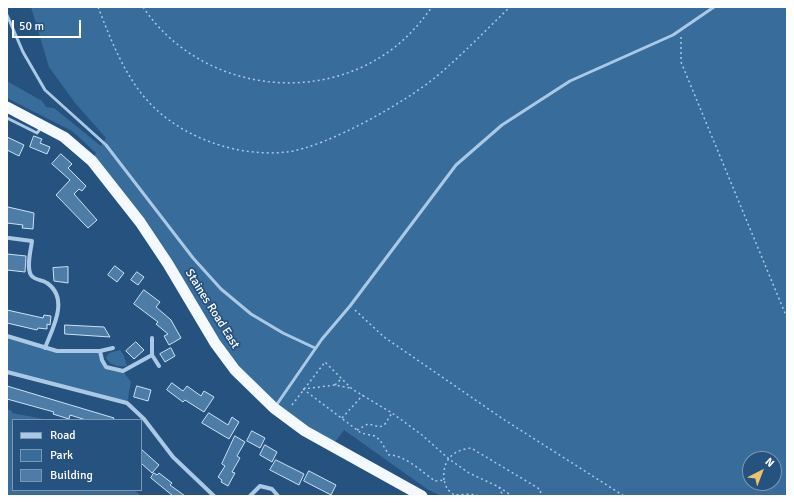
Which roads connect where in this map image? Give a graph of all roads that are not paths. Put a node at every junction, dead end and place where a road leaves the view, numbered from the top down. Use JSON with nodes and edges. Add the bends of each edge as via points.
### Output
{"nodes":[{"id":1,"x":714,"y":7,"type":"edge"},
{"id":2,"x":7,"y":15,"type":"edge"},
{"id":3,"x":7,"y":107,"type":"edge"},
{"id":4,"x":7,"y":118,"type":"edge"},
{"id":5,"x":44,"y":125,"type":"junction"},
{"id":6,"x":9,"y":238,"type":"dead end"},
{"id":7,"x":7,"y":336,"type":"edge"},
{"id":8,"x":152,"y":338,"type":"dead end"},
{"id":9,"x":44,"y":348,"type":"junction"},
{"id":10,"x":113,"y":348,"type":"dead end"},
{"id":11,"x":315,"y":348,"type":"junction"},
{"id":12,"x":100,"y":351,"type":"junction"},
{"id":13,"x":152,"y":355,"type":"junction"},
{"id":14,"x":159,"y":366,"type":"dead end"},
{"id":15,"x":7,"y":372,"type":"edge"},
{"id":16,"x":274,"y":408,"type":"junction"},
{"id":17,"x":141,"y":419,"type":"edge"},
{"id":18,"x":143,"y":421,"type":"edge"},
{"id":19,"x":214,"y":496,"type":"edge"},
{"id":20,"x":250,"y":496,"type":"edge"},
{"id":21,"x":278,"y":496,"type":"edge"},
{"id":22,"x":421,"y":496,"type":"edge"}],
"edges":[{"from":1,"to":11,"type":"lane","via":[[673,36],[570,81],[502,125],[456,165],[350,306]]},
{"from":2,"to":11,"type":"lane","via":[[23,52],[45,90],[106,145],[193,258],[221,288],[251,314]]},
{"from":3,"to":5,"type":"highway","name":"Staines Road East"},
{"from":4,"to":5,"type":"lane","via":[[37,133]]},
{"from":5,"to":16,"type":"highway","name":"Staines Road East","via":[[92,160],[140,222],[215,343],[235,370]]},
{"from":6,"to":9,"type":"street","via":[[32,242],[29,269],[31,275],[46,282],[56,296],[59,314]]},
{"from":7,"to":9,"type":"street"},
{"from":8,"to":13,"type":"street"},
{"from":9,"to":12,"type":"street","via":[[57,351]]},
{"from":10,"to":12,"type":"street"},
{"from":11,"to":16,"type":"lane"},
{"from":12,"to":13,"type":"street","via":[[106,367],[123,371]]},
{"from":13,"to":14,"type":"street"},
{"from":15,"to":17,"type":"street","via":[[128,403]]},
{"from":16,"to":22,"type":"highway","name":"Staines Road East","via":[[305,431]]},
{"from":18,"to":19,"type":"street","via":[[173,457]]},
{"from":20,"to":21,"type":"street","via":[[260,486],[272,489]]}]}
